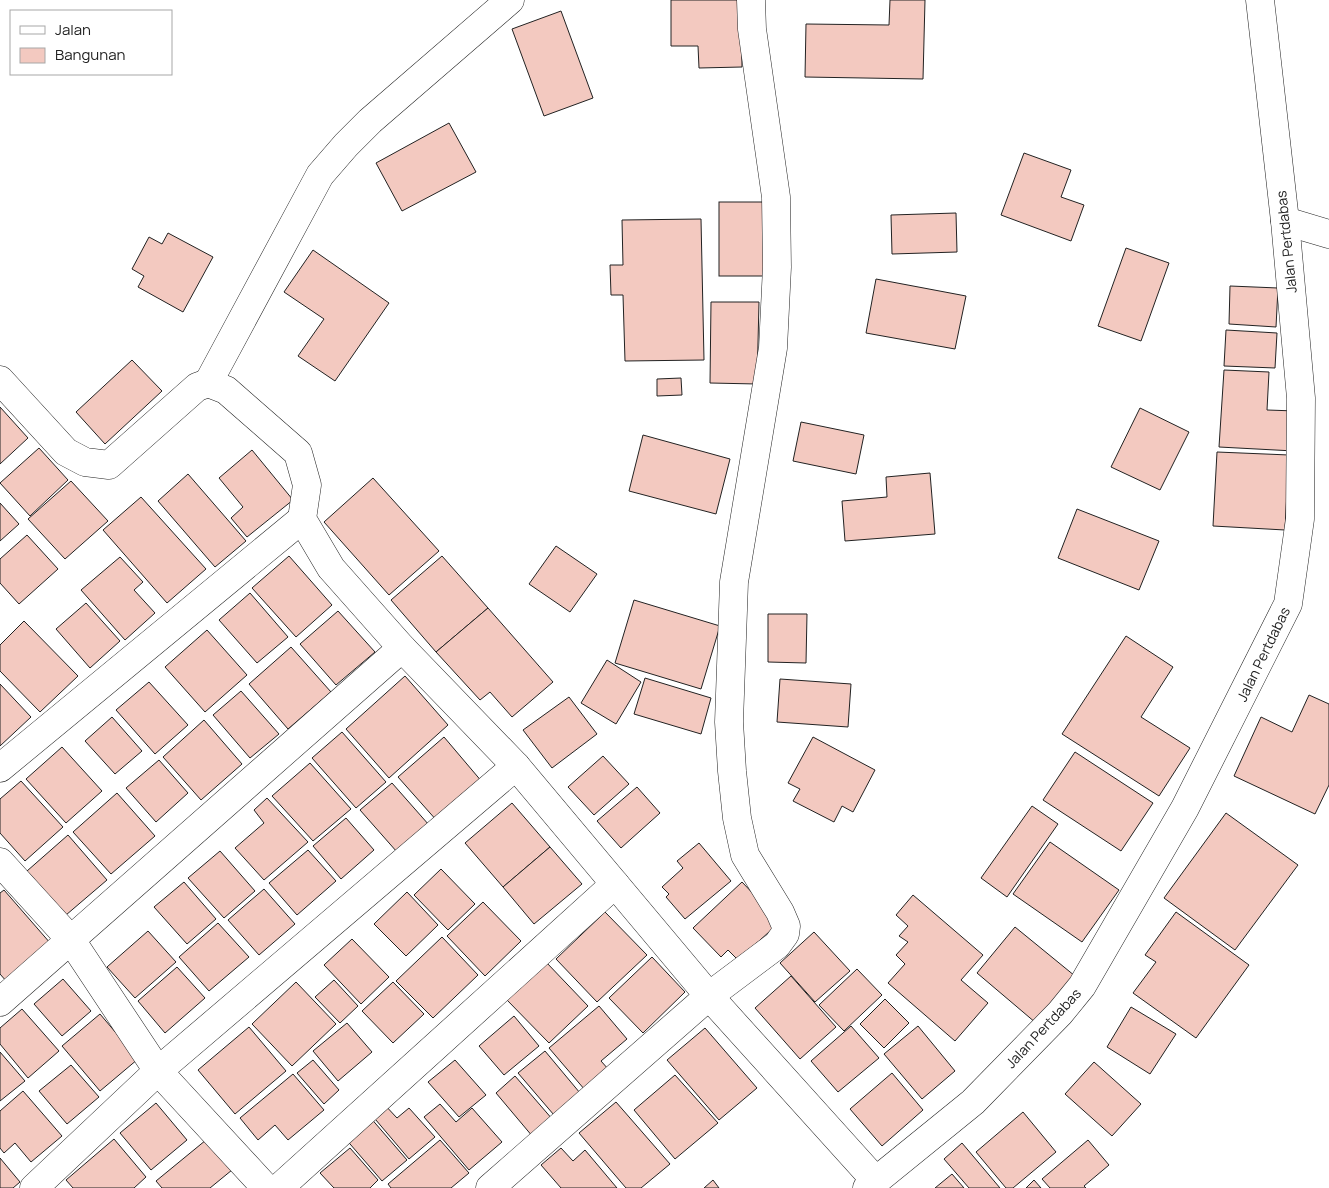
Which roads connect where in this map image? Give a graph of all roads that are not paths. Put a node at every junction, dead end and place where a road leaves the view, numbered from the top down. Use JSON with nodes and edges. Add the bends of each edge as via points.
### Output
{"nodes":[{"id":1,"x":510,"y":0,"type":"edge"},
{"id":2,"x":751,"y":0,"type":"edge"},
{"id":3,"x":1260,"y":0,"type":"edge"},
{"id":4,"x":1285,"y":221,"type":"junction"},
{"id":5,"x":1329,"y":234,"type":"edge"},
{"id":6,"x":0,"y":380,"type":"edge"},
{"id":7,"x":208,"y":383,"type":"junction"},
{"id":8,"x":302,"y":519,"type":"junction"},
{"id":9,"x":402,"y":648,"type":"junction"},
{"id":10,"x":516,"y":766,"type":"junction"},
{"id":11,"x":0,"y":768,"type":"edge"},
{"id":12,"x":0,"y":862,"type":"edge"},
{"id":13,"x":615,"y":884,"type":"junction"},
{"id":14,"x":71,"y":940,"type":"junction"},
{"id":15,"x":709,"y":996,"type":"junction"},
{"id":16,"x":0,"y":1002,"type":"edge"},
{"id":17,"x":158,"y":1071,"type":"junction"},
{"id":18,"x":871,"y":1184,"type":"edge"},
{"id":19,"x":34,"y":1188,"type":"edge"},
{"id":20,"x":266,"y":1188,"type":"edge"},
{"id":21,"x":280,"y":1188,"type":"edge"},
{"id":22,"x":490,"y":1188,"type":"edge"}],
"edges":[{"from":1,"to":7,"type":"street","via":[[370,121],[320,175]]},
{"from":2,"to":15,"type":"street","via":[[752,29],[776,197],[777,267],[773,348],[734,582],[729,722],[737,818],[746,855],[786,926],[777,946]]},
{"from":3,"to":4,"type":"street","name":"Jalan Pertdabas"},
{"from":4,"to":5,"type":"street"},
{"from":4,"to":18,"type":"street","name":"Jalan Pertdabas","via":[[1301,398],[1300,519],[1288,604],[1185,808],[1082,986],[973,1102]]},
{"from":6,"to":7,"type":"street","via":[[66,452],[85,462],[108,465],[197,387]]},
{"from":7,"to":8,"type":"street","via":[[226,390],[298,453],[306,485]]},
{"from":8,"to":9,"type":"street","via":[[331,568]]},
{"from":8,"to":11,"type":"street"},
{"from":9,"to":10,"type":"street"},
{"from":9,"to":14,"type":"street"},
{"from":10,"to":13,"type":"street"},
{"from":10,"to":17,"type":"street"},
{"from":12,"to":14,"type":"street"},
{"from":13,"to":15,"type":"street"},
{"from":13,"to":21,"type":"street"},
{"from":14,"to":16,"type":"street"},
{"from":14,"to":17,"type":"street"},
{"from":15,"to":18,"type":"street"},
{"from":15,"to":22,"type":"street"},
{"from":17,"to":19,"type":"street"},
{"from":17,"to":20,"type":"street"}]}
